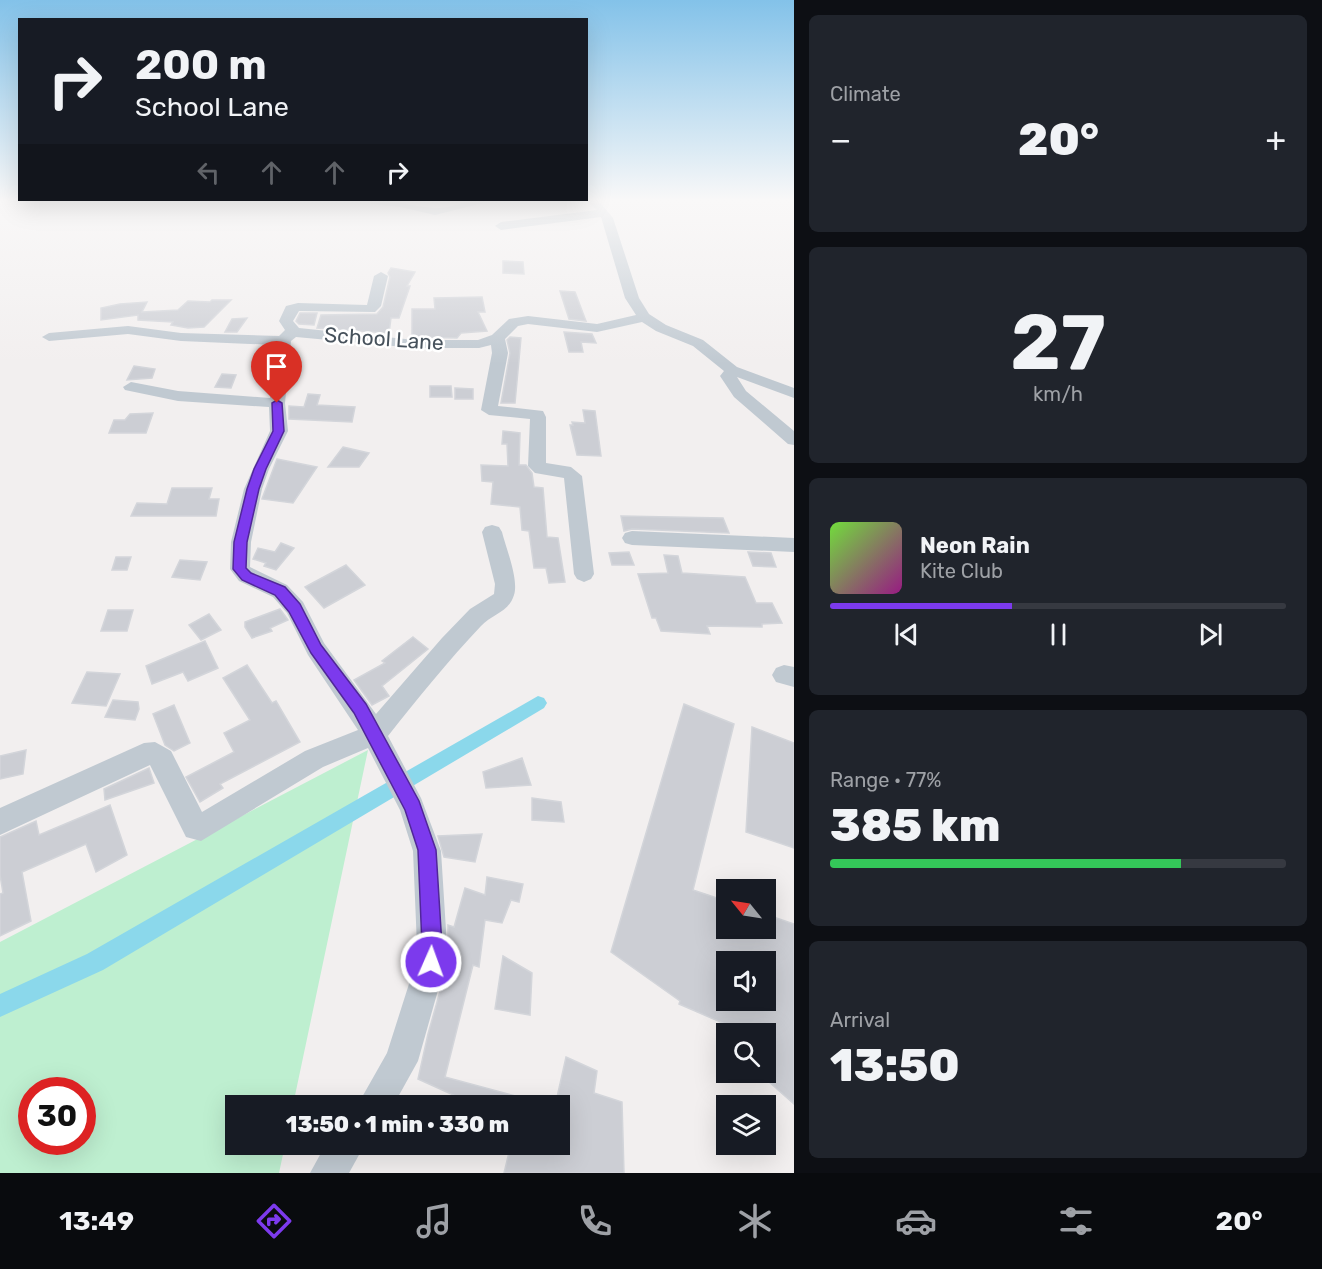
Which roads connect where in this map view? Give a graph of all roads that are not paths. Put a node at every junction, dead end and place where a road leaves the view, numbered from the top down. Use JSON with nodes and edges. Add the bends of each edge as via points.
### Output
{"nodes":[{"id":1,"x":617,"y":254,"type":"edge"},
{"id":2,"x":381,"y":276,"type":"dead end"},
{"id":3,"x":644,"y":317,"type":"junction"},
{"id":4,"x":49,"y":337,"type":"dead end"},
{"id":5,"x":289,"y":337,"type":"junction"},
{"id":6,"x":497,"y":338,"type":"junction"},
{"id":7,"x":732,"y":370,"type":"junction"},
{"id":8,"x":131,"y":387,"type":"dead end"},
{"id":9,"x":794,"y":393,"type":"edge"},
{"id":10,"x":277,"y":403,"type":"junction"},
{"id":11,"x":794,"y":440,"type":"edge"},
{"id":12,"x":492,"y":532,"type":"dead end"},
{"id":13,"x":632,"y":538,"type":"dead end"},
{"id":14,"x":794,"y":545,"type":"edge"},
{"id":15,"x":584,"y":574,"type":"dead end"},
{"id":16,"x":374,"y":735,"type":"junction"},
{"id":17,"x":0,"y":822,"type":"edge"},
{"id":18,"x":381,"y":1095,"type":"edge"},
{"id":19,"x":340,"y":1155,"type":"edge"},
{"id":20,"x":328,"y":1173,"type":"edge"}],
"edges":[{"from":1,"to":3,"type":"street","via":[[632,298]]},
{"from":2,"to":5,"type":"street","via":[[370,309],[291,309],[286,321]]},
{"from":3,"to":6,"type":"street","name":"School Lane","via":[[597,328],[528,320],[514,322]]},
{"from":3,"to":7,"type":"street","via":[[698,343]]},
{"from":4,"to":5,"type":"street","name":"School Lane","via":[[128,330],[181,337]]},
{"from":5,"to":6,"type":"street","name":"School Lane","via":[[415,344],[479,344]]},
{"from":5,"to":10,"type":"street"},
{"from":6,"to":15,"type":"street","via":[[500,353],[489,410],[537,415],[539,469],[566,471],[573,476]]},
{"from":7,"to":9,"type":"street"},
{"from":7,"to":11,"type":"street","via":[[728,376],[740,394]]},
{"from":8,"to":10,"type":"street","via":[[178,396]]},
{"from":10,"to":16,"type":"street","via":[[279,431],[253,489],[241,542],[240,569],[246,576],[280,591],[295,608],[316,649]]},
{"from":12,"to":16,"type":"street","via":[[506,584],[504,595],[450,644]]},
{"from":13,"to":14,"type":"street"},
{"from":16,"to":17,"type":"street","via":[[314,759],[201,828],[194,825],[162,759],[155,753],[144,754]]},
{"from":16,"to":18,"type":"street","via":[[412,807],[427,850],[432,946],[431,962],[401,1061]]},
{"from":19,"to":20,"type":"street"}]}
